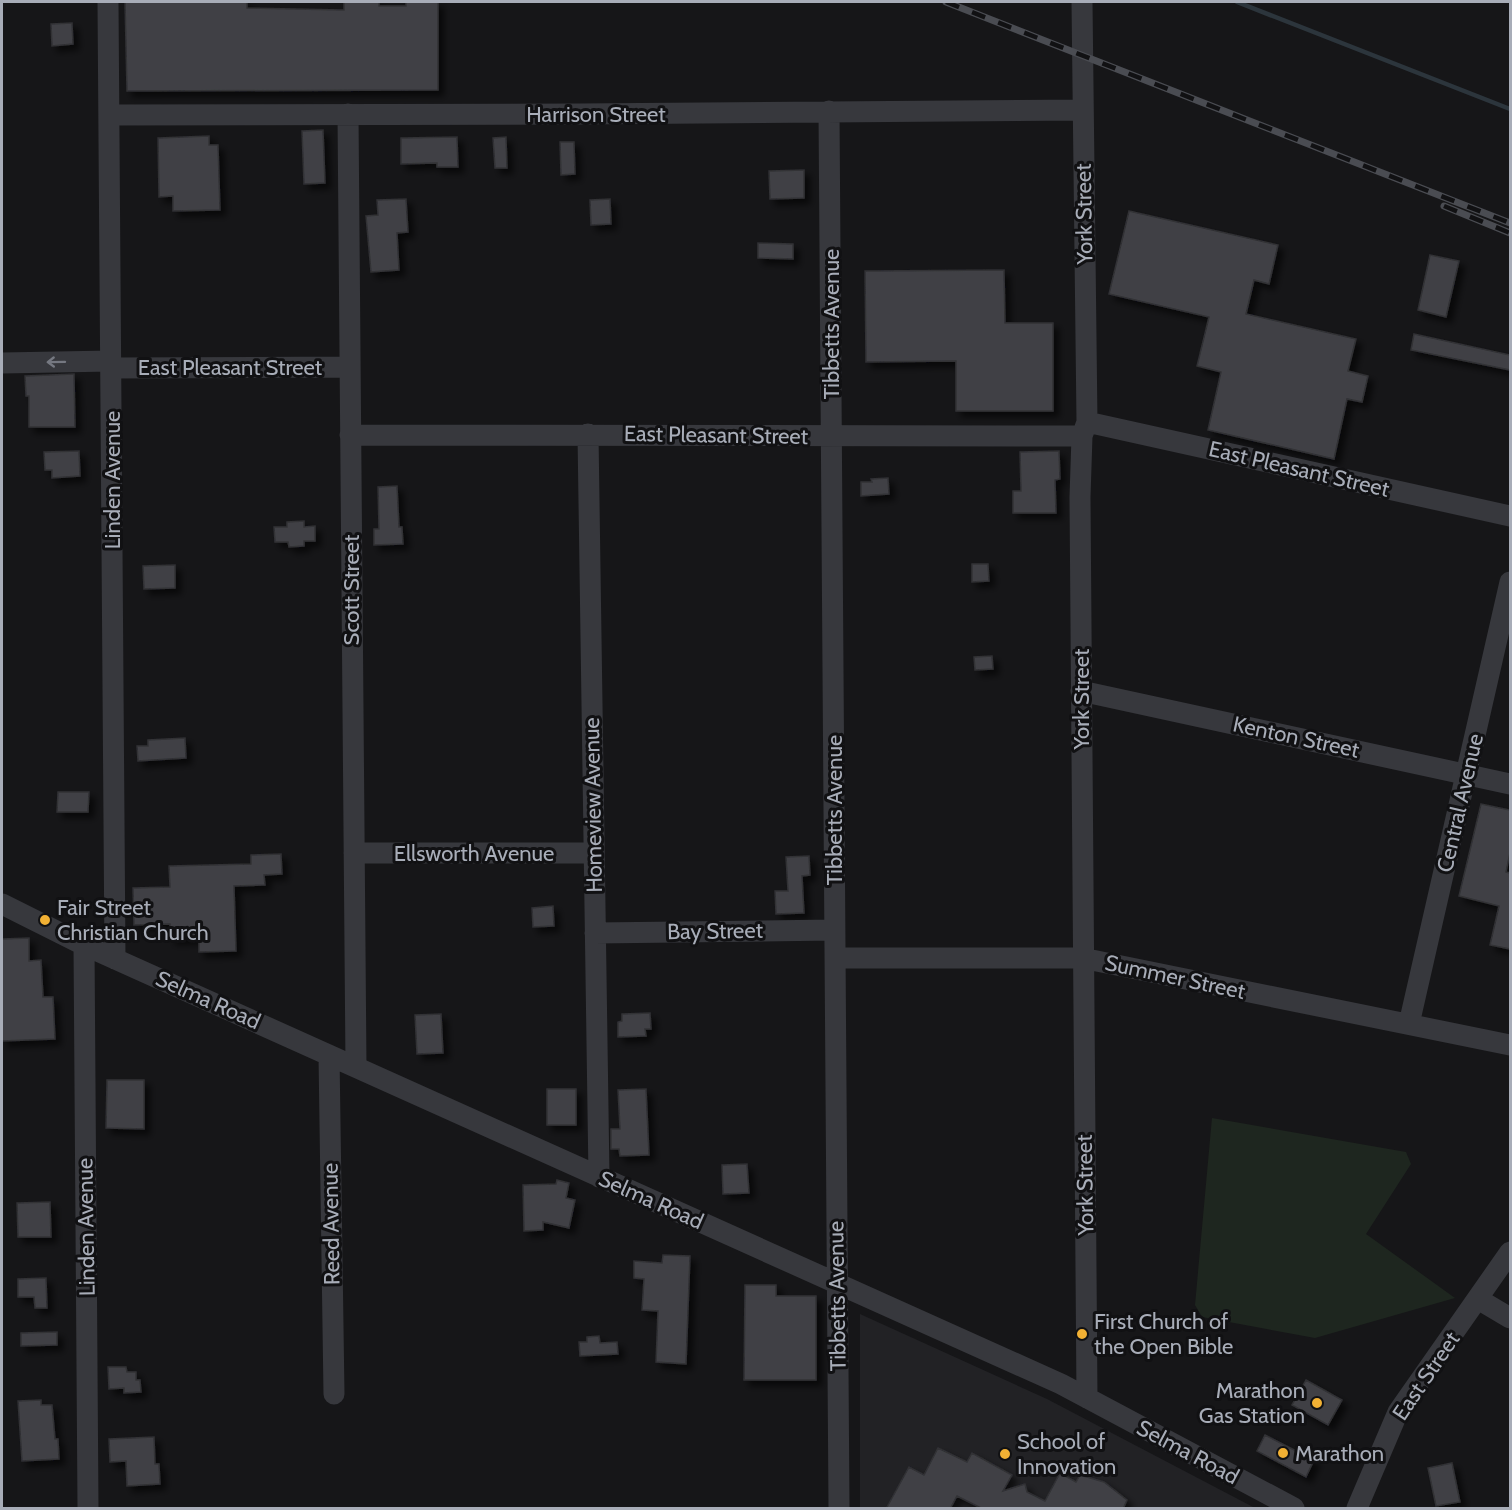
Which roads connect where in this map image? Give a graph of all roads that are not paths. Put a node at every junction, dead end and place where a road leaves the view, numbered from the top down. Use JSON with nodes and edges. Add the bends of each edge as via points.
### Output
{"nodes":[{"id":1,"x":108,"y":2,"type":"edge"},
{"id":2,"x":1082,"y":2,"type":"edge"},
{"id":3,"x":1083,"y":110,"type":"junction"},
{"id":4,"x":829,"y":111,"type":"junction"},
{"id":5,"x":348,"y":114,"type":"junction"},
{"id":6,"x":109,"y":115,"type":"junction"},
{"id":7,"x":2,"y":363,"type":"edge"},
{"id":8,"x":111,"y":365,"type":"junction"},
{"id":9,"x":350,"y":367,"type":"junction"},
{"id":10,"x":1085,"y":429,"type":"junction"},
{"id":11,"x":588,"y":434,"type":"junction"},
{"id":12,"x":350,"y":435,"type":"junction"},
{"id":13,"x":831,"y":437,"type":"junction"},
{"id":14,"x":1510,"y":516,"type":"edge"},
{"id":15,"x":1510,"y":582,"type":"edge"},
{"id":16,"x":1081,"y":691,"type":"junction"},
{"id":17,"x":1466,"y":774,"type":"junction"},
{"id":18,"x":1510,"y":784,"type":"edge"},
{"id":19,"x":354,"y":853,"type":"junction"},
{"id":20,"x":594,"y":853,"type":"junction"},
{"id":21,"x":2,"y":904,"type":"edge"},
{"id":22,"x":834,"y":930,"type":"junction"},
{"id":23,"x":595,"y":933,"type":"junction"},
{"id":24,"x":84,"y":945,"type":"junction"},
{"id":25,"x":835,"y":958,"type":"junction"},
{"id":26,"x":1082,"y":958,"type":"junction"},
{"id":27,"x":115,"y":959,"type":"junction"},
{"id":28,"x":1409,"y":1024,"type":"junction"},
{"id":29,"x":1510,"y":1045,"type":"edge"},
{"id":30,"x":329,"y":1055,"type":"junction"},
{"id":31,"x":356,"y":1067,"type":"junction"},
{"id":32,"x":599,"y":1177,"type":"junction"},
{"id":33,"x":1510,"y":1252,"type":"edge"},
{"id":34,"x":837,"y":1284,"type":"junction"},
{"id":35,"x":1478,"y":1299,"type":"junction"},
{"id":36,"x":1510,"y":1318,"type":"edge"},
{"id":37,"x":334,"y":1394,"type":"dead end"},
{"id":38,"x":1087,"y":1398,"type":"junction"},
{"id":39,"x":88,"y":1509,"type":"edge"},
{"id":40,"x":839,"y":1509,"type":"edge"},
{"id":41,"x":1294,"y":1509,"type":"edge"},
{"id":42,"x":1356,"y":1509,"type":"edge"}],
"edges":[{"from":1,"to":6,"type":"street","name":"Linden Avenue"},
{"from":2,"to":3,"type":"street","name":"York Street"},
{"from":3,"to":4,"type":"street","name":"Harrison Street"},
{"from":3,"to":10,"type":"street","name":"York Street"},
{"from":4,"to":5,"type":"street","name":"Harrison Street"},
{"from":4,"to":13,"type":"street","name":"Tibbetts Avenue"},
{"from":5,"to":6,"type":"street","name":"Harrison Street"},
{"from":5,"to":9,"type":"street","name":"Scott Street"},
{"from":6,"to":8,"type":"street","name":"Linden Avenue"},
{"from":8,"to":7,"type":"street","name":"East Pleasant Street","one_way":true},
{"from":8,"to":9,"type":"street","name":"East Pleasant Street"},
{"from":8,"to":27,"type":"street","name":"Linden Avenue"},
{"from":9,"to":12,"type":"street","name":"Scott Street"},
{"from":10,"to":13,"type":"street","name":"East Pleasant Street"},
{"from":10,"to":14,"type":"street","name":"East Pleasant Street"},
{"from":10,"to":16,"type":"street","name":"York Street"},
{"from":11,"to":12,"type":"street","name":"East Pleasant Street"},
{"from":11,"to":13,"type":"street","name":"East Pleasant Street"},
{"from":11,"to":20,"type":"street","name":"Homeview Avenue"},
{"from":12,"to":19,"type":"street","name":"Scott Street"},
{"from":13,"to":22,"type":"street","name":"Tibbetts Avenue"},
{"from":15,"to":17,"type":"street","name":"Central Avenue"},
{"from":16,"to":17,"type":"street","name":"Kenton Street"},
{"from":16,"to":26,"type":"street","name":"York Street"},
{"from":17,"to":18,"type":"street","name":"Kenton Street"},
{"from":17,"to":28,"type":"street","name":"Central Avenue"},
{"from":19,"to":20,"type":"street","name":"Ellsworth Avenue"},
{"from":19,"to":31,"type":"street","name":"Scott Street"},
{"from":20,"to":23,"type":"street","name":"Homeview Avenue"},
{"from":21,"to":24,"type":"street","name":"Selma Road"},
{"from":22,"to":23,"type":"street","name":"Bay Street"},
{"from":22,"to":25,"type":"street","name":"Tibbetts Avenue"},
{"from":23,"to":32,"type":"street","name":"Homeview Avenue"},
{"from":24,"to":27,"type":"street","name":"Selma Road"},
{"from":24,"to":39,"type":"street","name":"Linden Avenue"},
{"from":25,"to":26,"type":"street","name":"Summer Street"},
{"from":25,"to":34,"type":"street","name":"Tibbetts Avenue"},
{"from":26,"to":28,"type":"street","name":"Summer Street"},
{"from":26,"to":38,"type":"street","name":"York Street"},
{"from":27,"to":30,"type":"street","name":"Selma Road"},
{"from":28,"to":29,"type":"street","name":"Summer Street"},
{"from":30,"to":31,"type":"street","name":"Selma Road"},
{"from":30,"to":37,"type":"street","name":"Reed Avenue"},
{"from":31,"to":32,"type":"street","name":"Selma Road"},
{"from":32,"to":34,"type":"street","name":"Selma Road"},
{"from":33,"to":35,"type":"street","name":"East Street"},
{"from":34,"to":38,"type":"street","name":"Selma Road"},
{"from":34,"to":40,"type":"street","name":"Tibbetts Avenue"},
{"from":35,"to":36,"type":"street"},
{"from":35,"to":42,"type":"street","name":"East Street","via":[[1398,1412]]},
{"from":38,"to":41,"type":"street","name":"Selma Road"}]}
